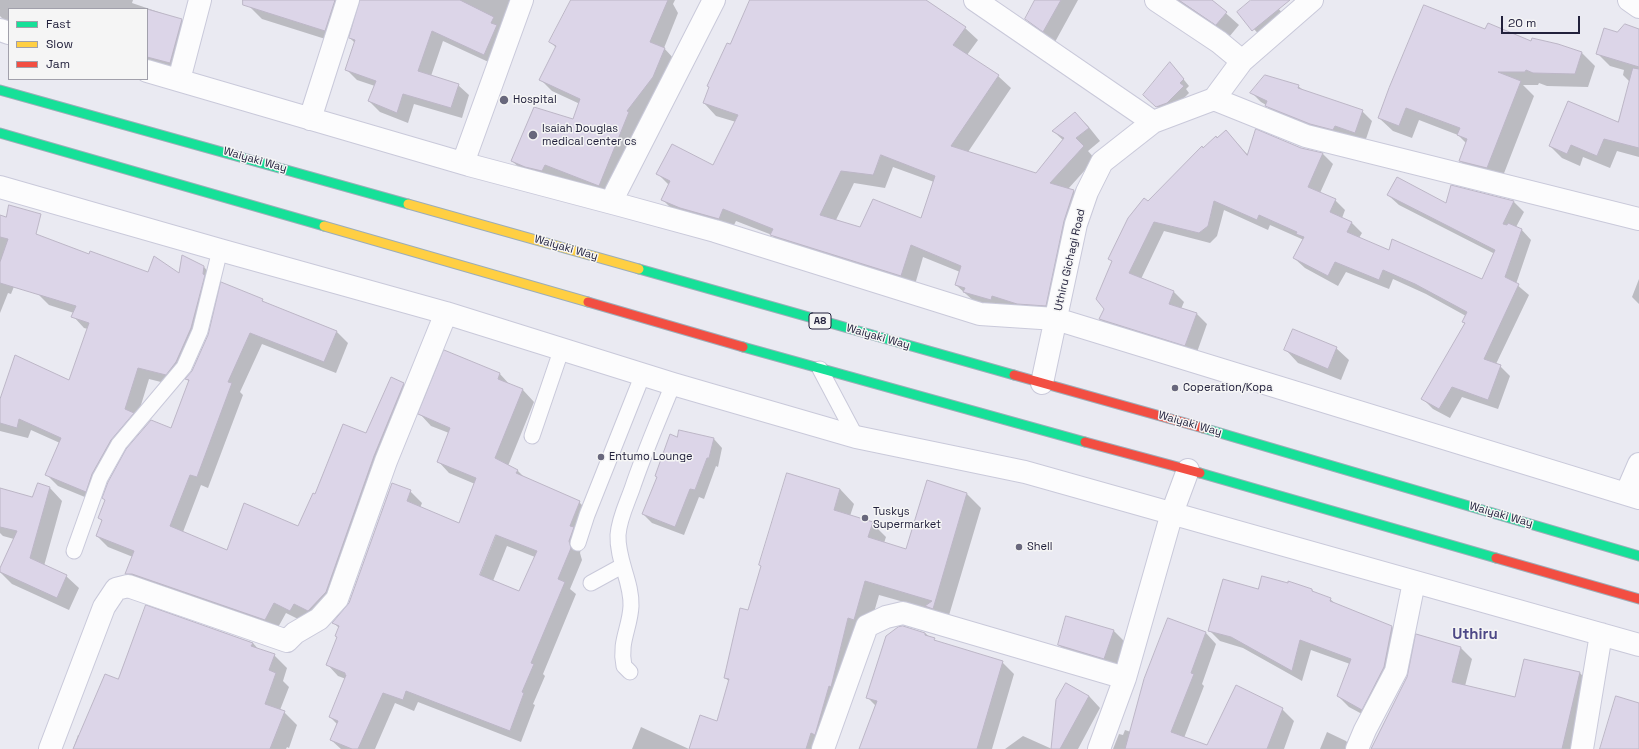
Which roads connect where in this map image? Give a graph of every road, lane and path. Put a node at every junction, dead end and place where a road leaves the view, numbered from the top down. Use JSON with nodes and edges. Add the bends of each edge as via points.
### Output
{"nodes":[{"id":1,"x":200,"y":0,"type":"edge"},
{"id":2,"x":348,"y":0,"type":"edge"},
{"id":3,"x":522,"y":0,"type":"edge"},
{"id":4,"x":714,"y":0,"type":"edge"},
{"id":5,"x":975,"y":0,"type":"edge"},
{"id":6,"x":1156,"y":0,"type":"edge"},
{"id":7,"x":1312,"y":0,"type":"edge"},
{"id":8,"x":1629,"y":0,"type":"edge"},
{"id":9,"x":1639,"y":7,"type":"edge"},
{"id":10,"x":1242,"y":61,"type":"junction"},
{"id":11,"x":148,"y":71,"type":"edge"},
{"id":12,"x":179,"y":80,"type":"junction"},
{"id":13,"x":0,"y":90,"type":"edge"},
{"id":14,"x":1214,"y":99,"type":"junction"},
{"id":15,"x":310,"y":119,"type":"junction"},
{"id":16,"x":1153,"y":122,"type":"junction"},
{"id":17,"x":0,"y":133,"type":"edge"},
{"id":18,"x":463,"y":163,"type":"junction"},
{"id":19,"x":0,"y":187,"type":"edge"},
{"id":20,"x":612,"y":202,"type":"junction"},
{"id":21,"x":1639,"y":219,"type":"edge"},
{"id":22,"x":220,"y":250,"type":"junction"},
{"id":23,"x":446,"y":312,"type":"junction"},
{"id":24,"x":1056,"y":320,"type":"junction"},
{"id":25,"x":562,"y":348,"type":"junction"},
{"id":26,"x":820,"y":369,"type":"junction"},
{"id":27,"x":643,"y":374,"type":"junction"},
{"id":28,"x":1042,"y":383,"type":"junction"},
{"id":29,"x":673,"y":384,"type":"junction"},
{"id":30,"x":532,"y":436,"type":"dead end"},
{"id":31,"x":856,"y":437,"type":"junction"},
{"id":32,"x":1639,"y":464,"type":"edge"},
{"id":33,"x":1188,"y":470,"type":"junction"},
{"id":34,"x":1633,"y":496,"type":"edge"},
{"id":35,"x":1172,"y":513,"type":"junction"},
{"id":36,"x":578,"y":543,"type":"dead end"},
{"id":37,"x":74,"y":551,"type":"dead end"},
{"id":38,"x":1639,"y":556,"type":"edge"},
{"id":39,"x":622,"y":566,"type":"junction"},
{"id":40,"x":1414,"y":582,"type":"junction"},
{"id":41,"x":591,"y":583,"type":"dead end"},
{"id":42,"x":1639,"y":599,"type":"edge"},
{"id":43,"x":1601,"y":634,"type":"junction"},
{"id":44,"x":1639,"y":645,"type":"edge"},
{"id":45,"x":630,"y":672,"type":"dead end"},
{"id":46,"x":1125,"y":678,"type":"junction"},
{"id":47,"x":50,"y":749,"type":"edge"},
{"id":48,"x":823,"y":749,"type":"edge"},
{"id":49,"x":1099,"y":749,"type":"edge"},
{"id":50,"x":1357,"y":749,"type":"edge"},
{"id":51,"x":1582,"y":749,"type":"edge"}],
"edges":[{"from":1,"to":12,"type":"street"},
{"from":2,"to":15,"type":"street"},
{"from":3,"to":18,"type":"street"},
{"from":4,"to":20,"type":"street"},
{"from":5,"to":16,"type":"street"},
{"from":6,"to":10,"type":"street","via":[[1219,42]]},
{"from":7,"to":10,"type":"street"},
{"from":8,"to":9,"type":"street"},
{"from":10,"to":14,"type":"street"},
{"from":11,"to":12,"type":"street"},
{"from":12,"to":15,"type":"street"},
{"from":13,"to":28,"type":"highway","name":"Waiyaki Way","number":"A8"},
{"from":14,"to":16,"type":"street","name":"Uthiru Gichagi Road"},
{"from":14,"to":21,"type":"street","via":[[1306,136]]},
{"from":15,"to":18,"type":"street"},
{"from":16,"to":24,"type":"street","name":"Uthiru Gichagi Road","via":[[1102,162],[1087,192],[1076,224]]},
{"from":17,"to":26,"type":"highway"},
{"from":18,"to":20,"type":"street"},
{"from":19,"to":22,"type":"street"},
{"from":20,"to":24,"type":"street","via":[[980,314]]},
{"from":22,"to":23,"type":"street"},
{"from":22,"to":37,"type":"lane","via":[[200,331],[184,367],[119,444],[100,478]]},
{"from":23,"to":25,"type":"street"},
{"from":23,"to":47,"type":"street","via":[[386,461],[337,599],[319,619],[295,633],[287,641],[128,586],[116,589],[104,607]]},
{"from":24,"to":28,"type":"street","name":"Uthiru Gichagi Road"},
{"from":24,"to":34,"type":"street"},
{"from":25,"to":27,"type":"street"},
{"from":25,"to":30,"type":"lane"},
{"from":26,"to":31,"type":"lane"},
{"from":26,"to":33,"type":"highway"},
{"from":27,"to":29,"type":"street"},
{"from":27,"to":36,"type":"lane"},
{"from":28,"to":38,"type":"highway","name":"Waiyaki Way","number":"A8","via":[[1219,432]]},
{"from":29,"to":31,"type":"street"},
{"from":29,"to":39,"type":"lane","via":[[621,519],[618,535]]},
{"from":31,"to":35,"type":"street","via":[[1024,472]]},
{"from":32,"to":34,"type":"street"},
{"from":33,"to":35,"type":"street"},
{"from":33,"to":42,"type":"highway"},
{"from":35,"to":40,"type":"street"},
{"from":35,"to":46,"type":"street"},
{"from":39,"to":41,"type":"lane"},
{"from":39,"to":45,"type":"lane","via":[[630,592],[631,607],[622,656],[624,666]]},
{"from":40,"to":43,"type":"street"},
{"from":40,"to":50,"type":"street","via":[[1396,671]]},
{"from":43,"to":44,"type":"street"},
{"from":43,"to":51,"type":"street"},
{"from":46,"to":48,"type":"street","via":[[903,613],[886,617],[867,626]]},
{"from":46,"to":49,"type":"street"}]}
